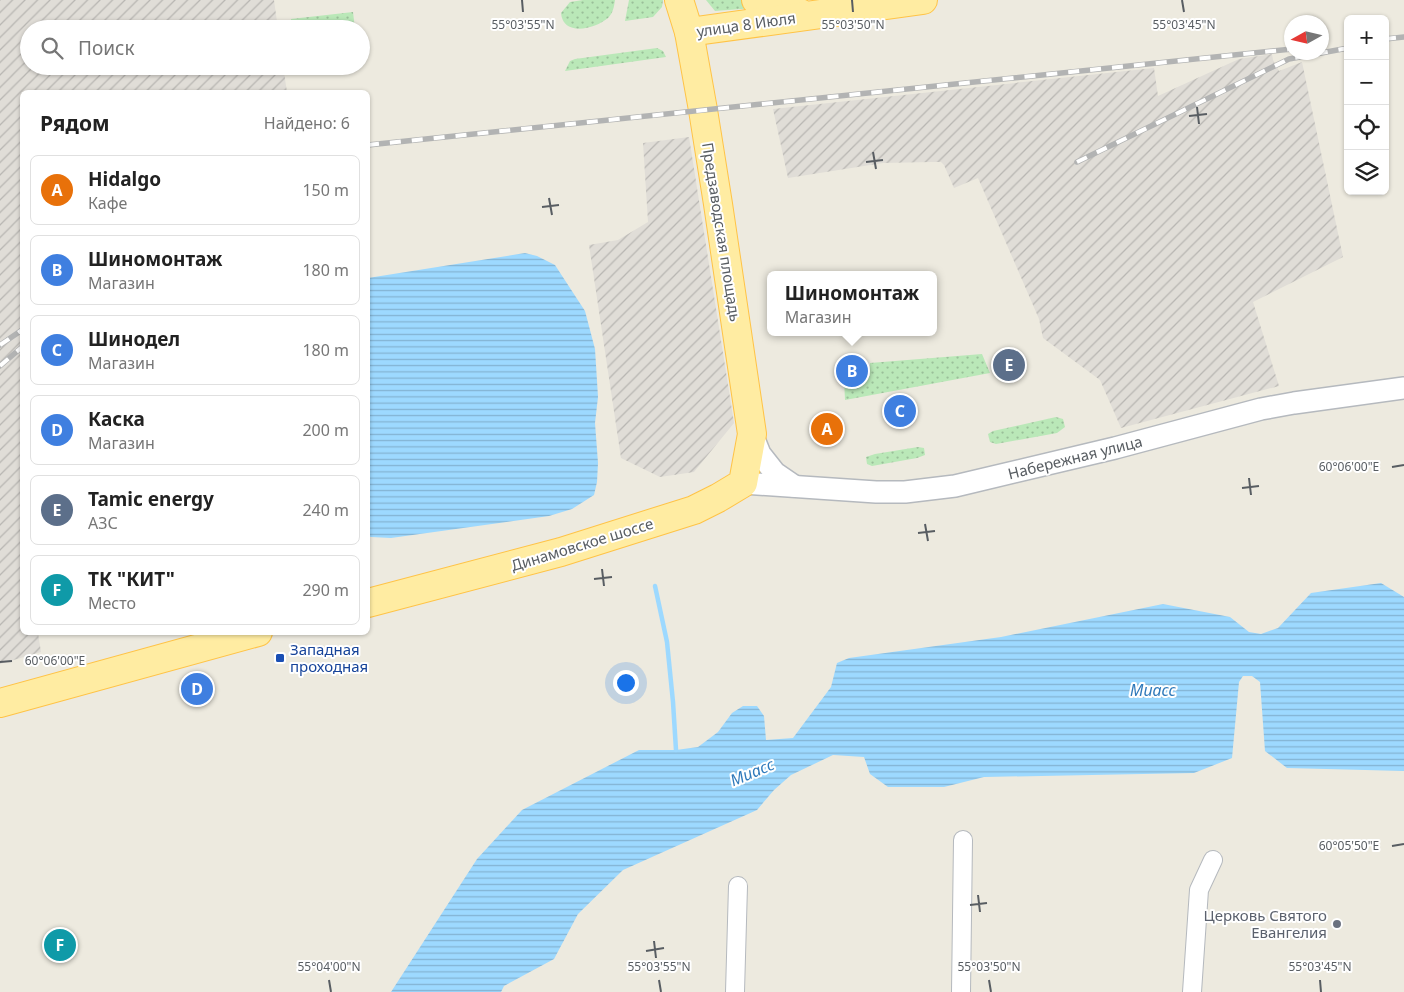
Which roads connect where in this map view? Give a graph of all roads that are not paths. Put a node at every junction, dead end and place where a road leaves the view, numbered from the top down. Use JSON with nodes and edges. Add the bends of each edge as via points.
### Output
{"nodes":[{"id":1,"x":679,"y":0,"type":"edge"},
{"id":2,"x":692,"y":0,"type":"edge"},
{"id":3,"x":756,"y":0,"type":"edge"},
{"id":4,"x":923,"y":0,"type":"edge"},
{"id":5,"x":808,"y":15,"type":"junction"},
{"id":6,"x":689,"y":32,"type":"junction"},
{"id":7,"x":1404,"y":388,"type":"edge"},
{"id":8,"x":752,"y":434,"type":"junction"},
{"id":9,"x":743,"y":483,"type":"junction"},
{"id":10,"x":794,"y":486,"type":"junction"},
{"id":11,"x":370,"y":602,"type":"edge"},
{"id":12,"x":247,"y":635,"type":"edge"},
{"id":13,"x":0,"y":703,"type":"edge"},
{"id":14,"x":963,"y":840,"type":"dead end"},
{"id":15,"x":1213,"y":860,"type":"dead end"},
{"id":16,"x":738,"y":886,"type":"dead end"},
{"id":17,"x":735,"y":992,"type":"edge"},
{"id":18,"x":960,"y":992,"type":"edge"},
{"id":19,"x":1192,"y":992,"type":"edge"}],
"edges":[{"from":1,"to":6,"type":"main road","name":"Предзаводская площадь"},
{"from":2,"to":6,"type":"main road","name":"Предзаводская площадь"},
{"from":3,"to":5,"type":"main road"},
{"from":4,"to":5,"type":"main road","name":"улица 8 Июля"},
{"from":5,"to":6,"type":"main road","name":"улица 8 Июля"},
{"from":6,"to":8,"type":"main road","name":"Предзаводская площадь"},
{"from":7,"to":10,"type":"street","name":"Набережная улица","via":[[1261,409],[954,486],[876,492]]},
{"from":8,"to":9,"type":"main road"},
{"from":8,"to":10,"type":"street","via":[[760,454],[775,473]]},
{"from":9,"to":10,"type":"street","name":"Набережная улица"},
{"from":9,"to":11,"type":"main road","name":"Динамовское шоссе","via":[[694,510],[561,552]]},
{"from":12,"to":13,"type":"main road"},
{"from":14,"to":18,"type":"street"},
{"from":15,"to":19,"type":"street","via":[[1200,890]]},
{"from":16,"to":17,"type":"street"}]}
